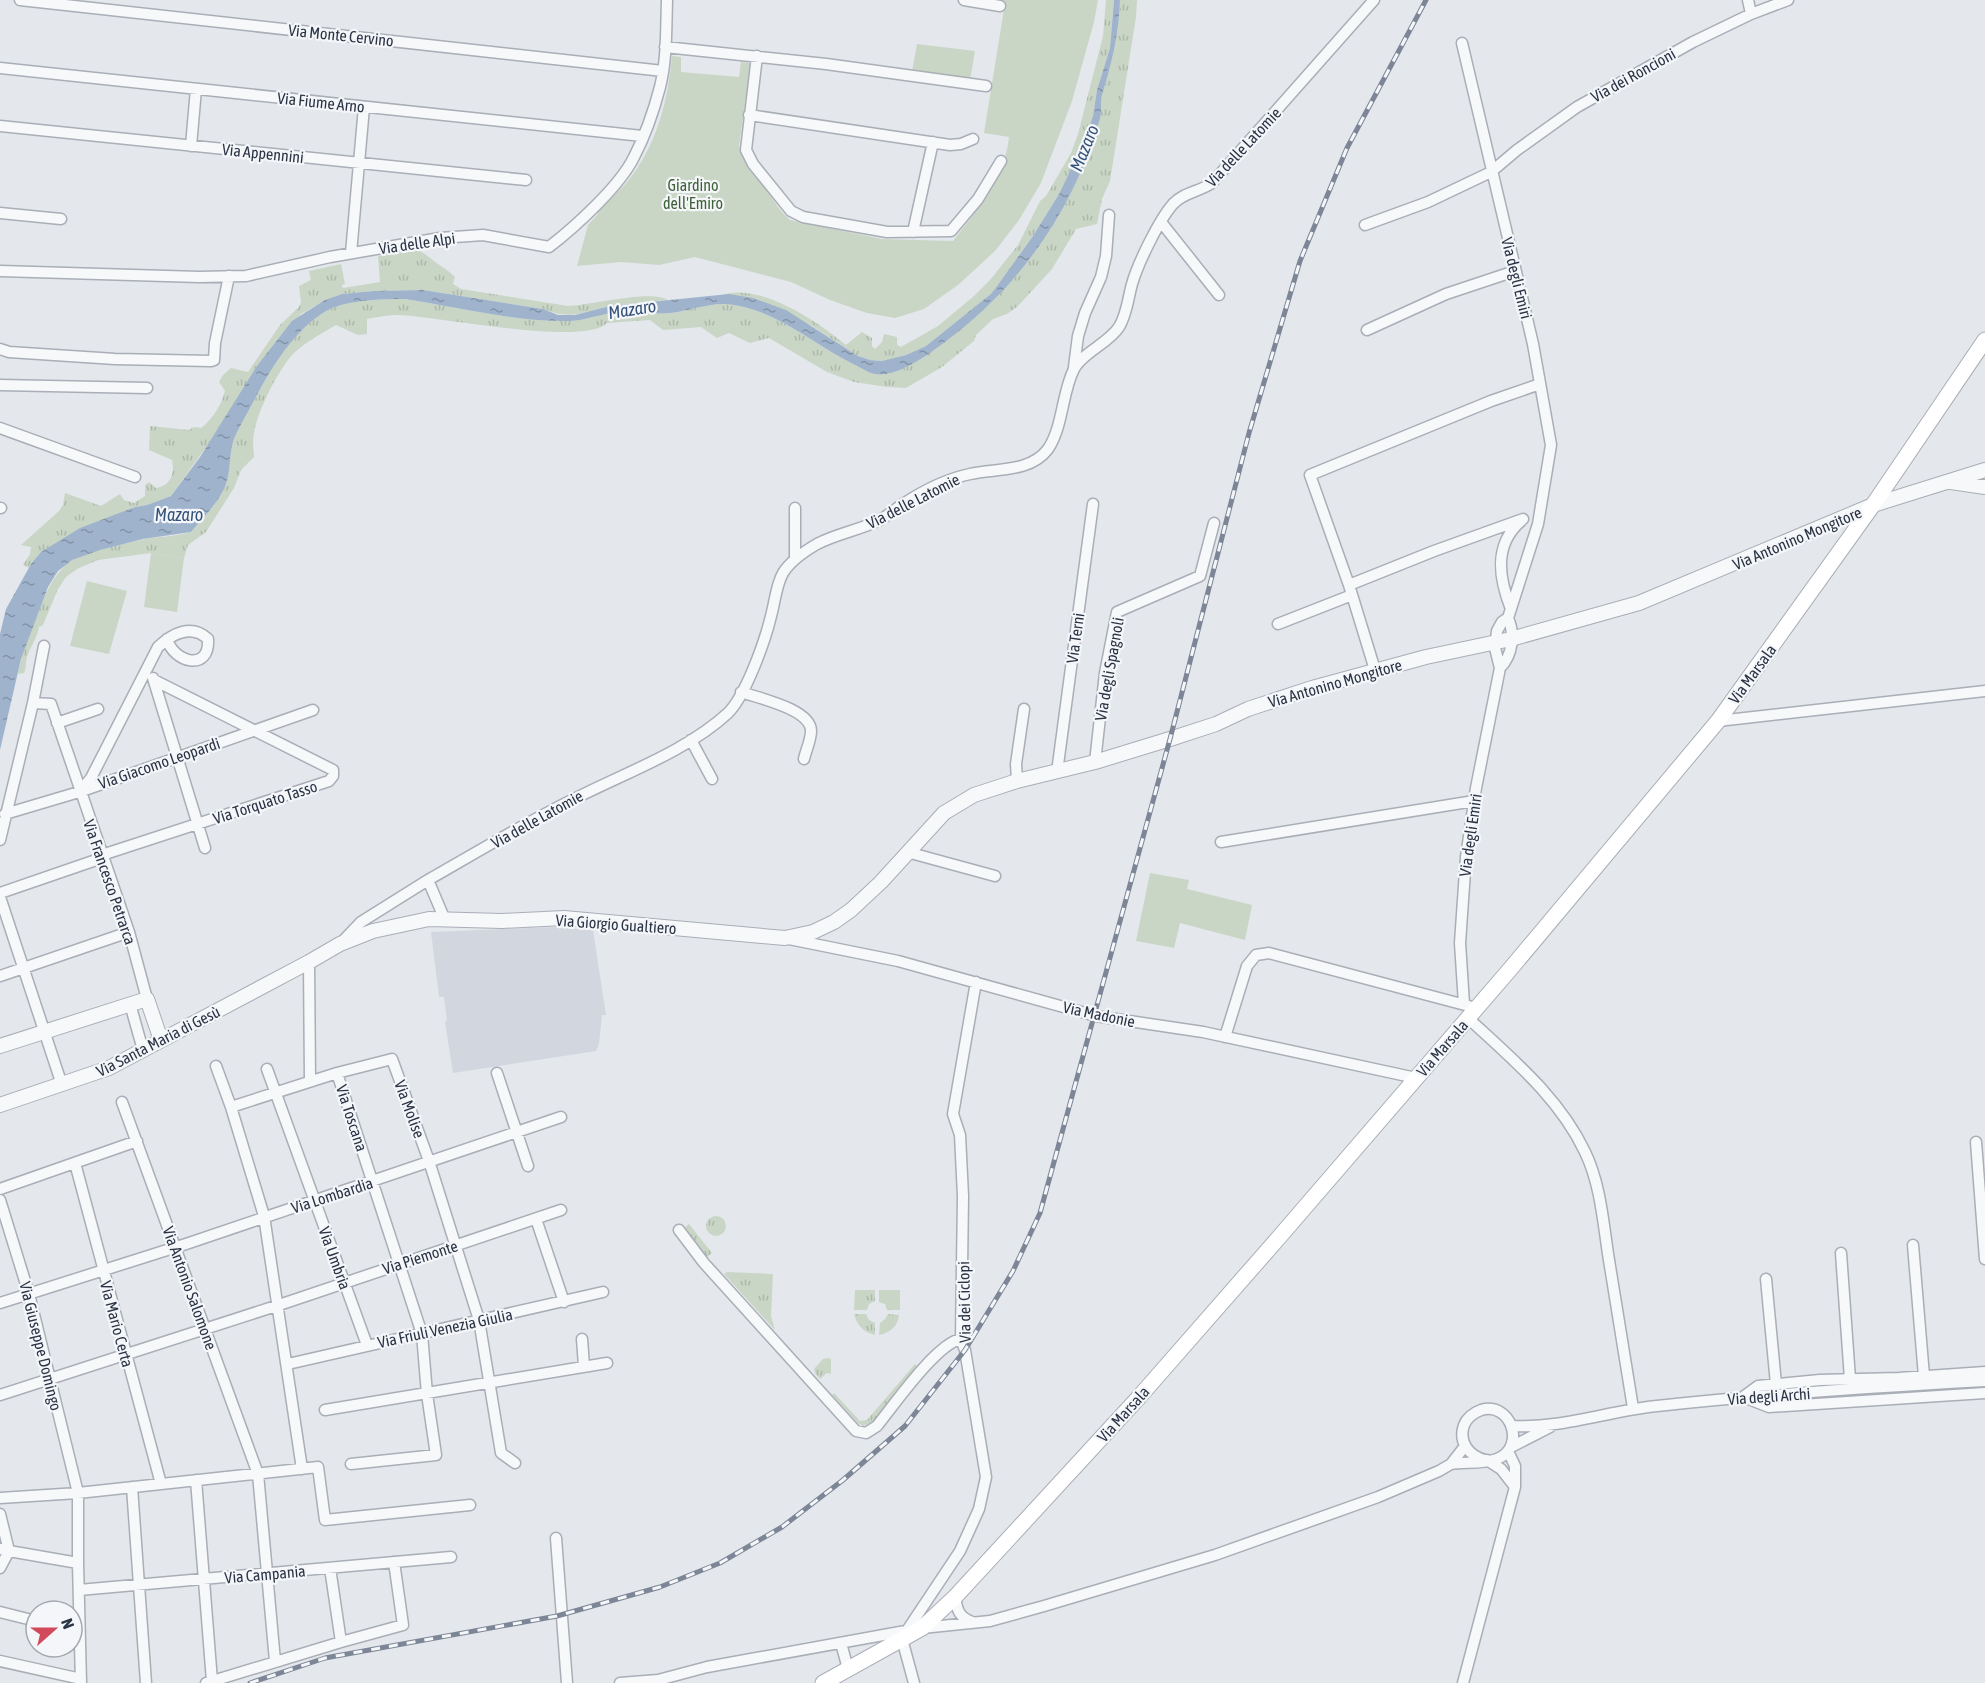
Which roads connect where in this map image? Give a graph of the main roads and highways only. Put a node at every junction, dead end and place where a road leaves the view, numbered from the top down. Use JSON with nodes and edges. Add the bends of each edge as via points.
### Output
{"nodes":[{"id":1,"x":1985,"y":340,"type":"edge"},
{"id":2,"x":836,"y":1678,"type":"edge"}],
"edges":[{"from":1,"to":2,"type":"main road","name":"Via Marsala","via":[[1718,721],[1468,1011],[1416,1078],[1140,1396],[955,1597],[908,1634]]}]}
